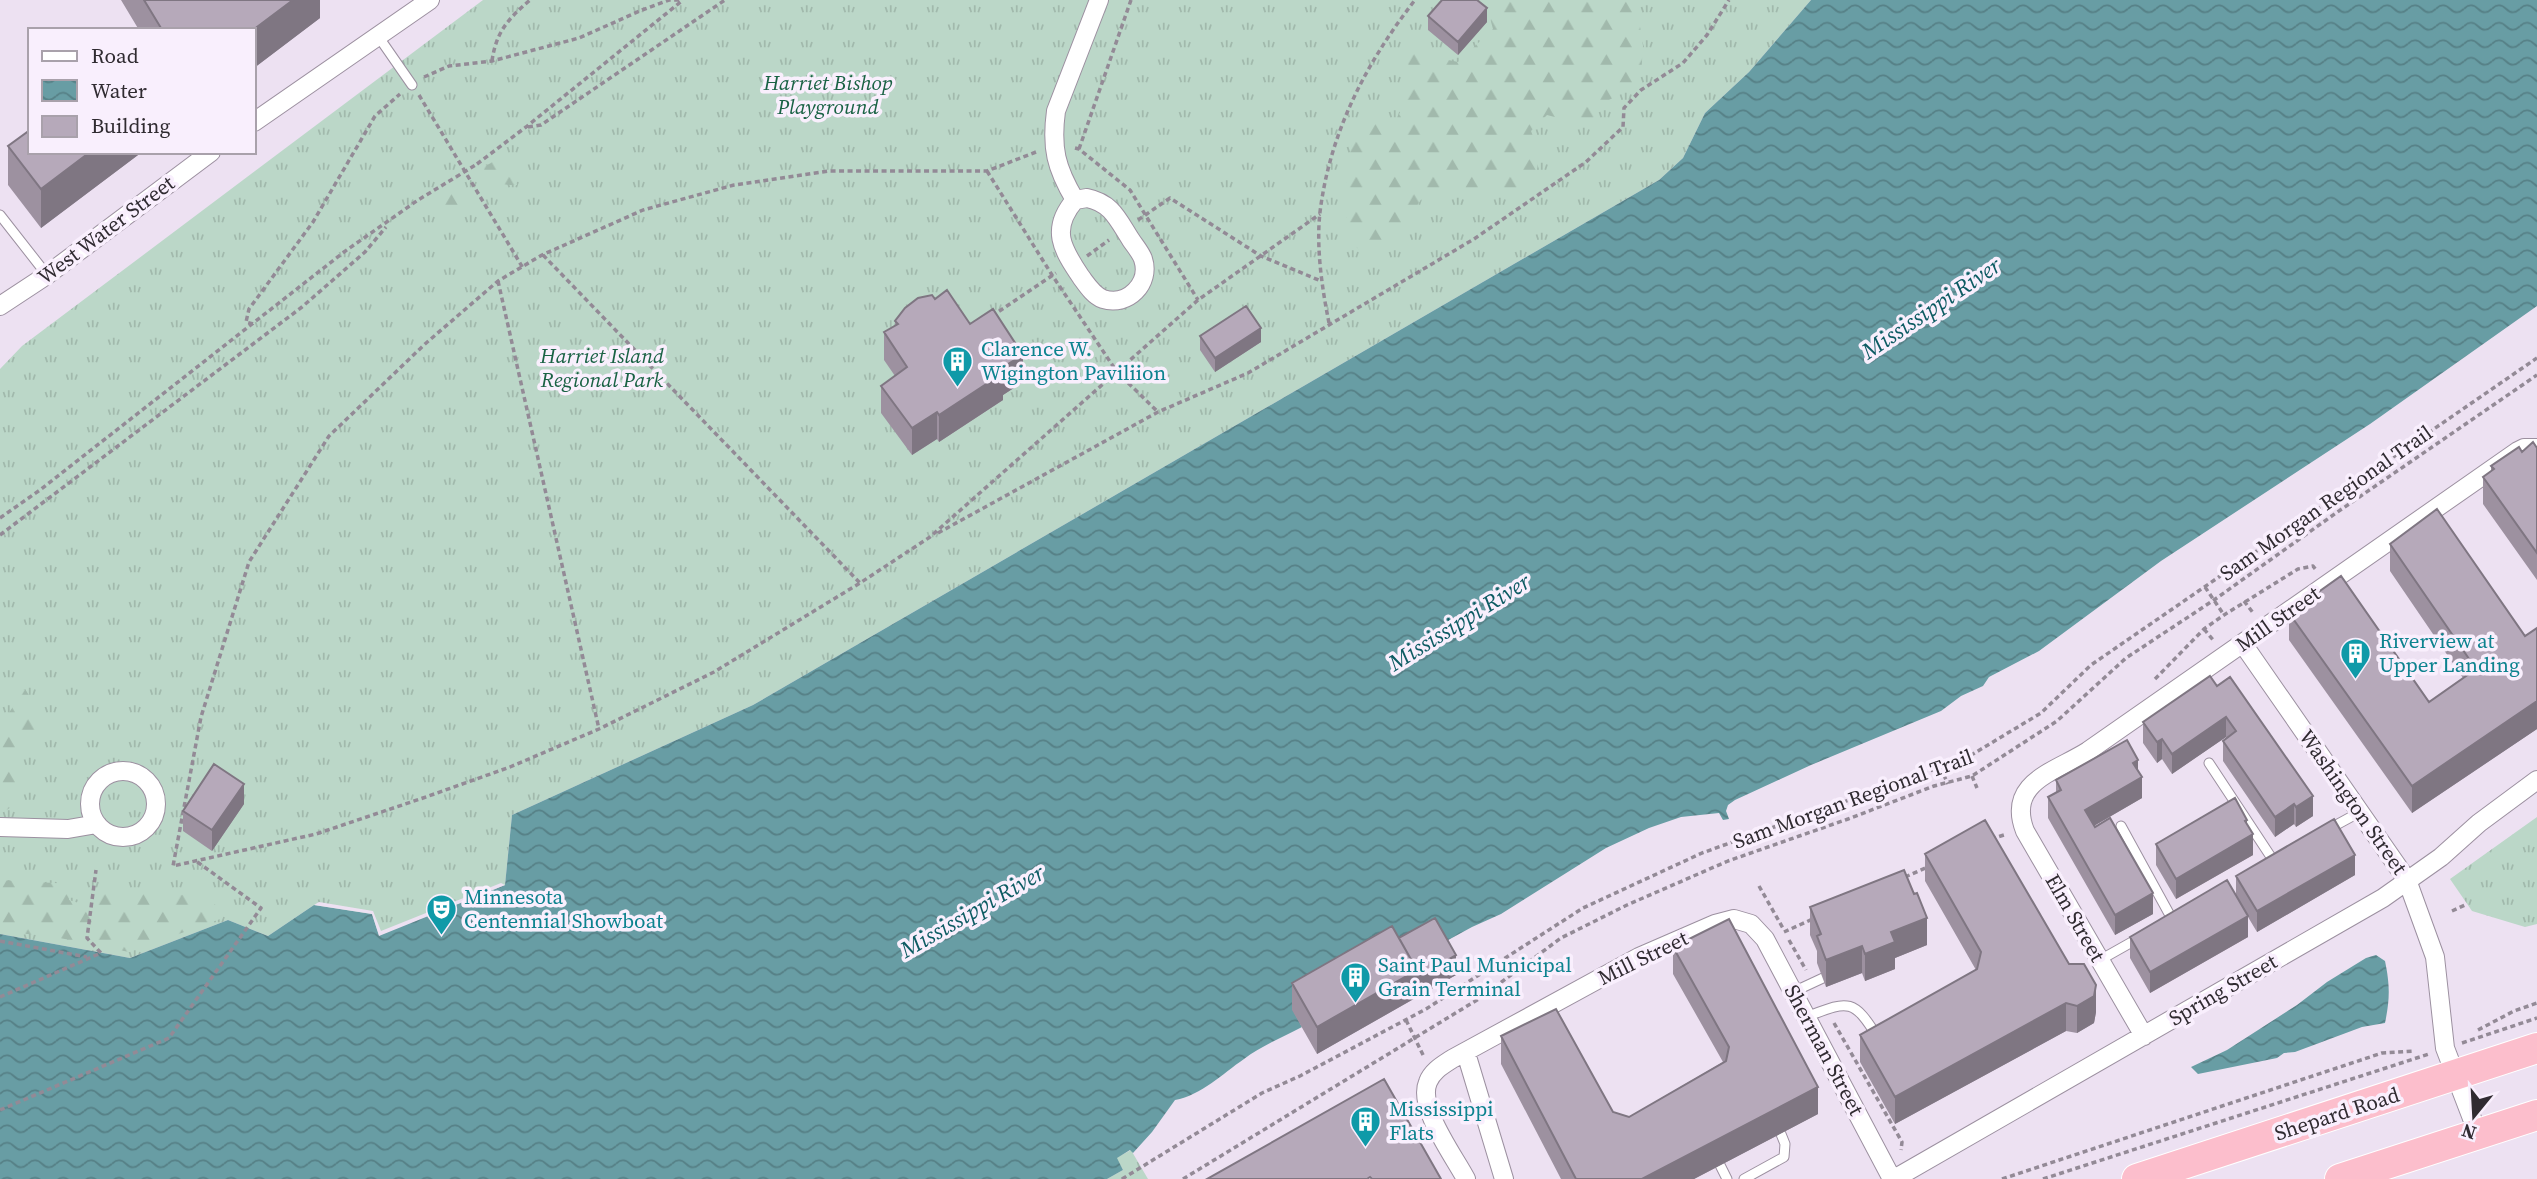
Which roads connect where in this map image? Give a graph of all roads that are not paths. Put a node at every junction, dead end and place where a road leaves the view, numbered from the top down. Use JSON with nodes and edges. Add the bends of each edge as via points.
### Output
{"nodes":[{"id":1,"x":430,"y":0,"type":"edge"},
{"id":2,"x":1099,"y":0,"type":"edge"},
{"id":3,"x":378,"y":36,"type":"junction"},
{"id":4,"x":412,"y":85,"type":"road end"},
{"id":5,"x":256,"y":121,"type":"edge"},
{"id":6,"x":208,"y":154,"type":"edge"},
{"id":7,"x":1075,"y":200,"type":"junction"},
{"id":8,"x":0,"y":215,"type":"edge"},
{"id":9,"x":47,"y":275,"type":"junction"},
{"id":10,"x":0,"y":306,"type":"edge"},
{"id":11,"x":2537,"y":447,"type":"edge"},
{"id":12,"x":2243,"y":644,"type":"junction"},
{"id":13,"x":2210,"y":762,"type":"dead end"},
{"id":14,"x":2537,"y":780,"type":"edge"},
{"id":15,"x":2022,"y":797,"type":"joint"},
{"id":16,"x":2360,"y":812,"type":"junction"},
{"id":17,"x":97,"y":824,"type":"dead end"},
{"id":18,"x":2120,"y":826,"type":"dead end"},
{"id":19,"x":0,"y":827,"type":"edge"},
{"id":20,"x":2322,"y":833,"type":"edge"},
{"id":21,"x":2286,"y":853,"type":"edge"},
{"id":22,"x":2273,"y":860,"type":"junction"},
{"id":23,"x":2262,"y":866,"type":"edge"},
{"id":24,"x":2407,"y":880,"type":"junction"},
{"id":25,"x":2183,"y":912,"type":"edge"},
{"id":26,"x":2172,"y":919,"type":"junction"},
{"id":27,"x":1751,"y":925,"type":"joint"},
{"id":28,"x":2162,"y":925,"type":"edge"},
{"id":29,"x":2151,"y":931,"type":"edge"},
{"id":30,"x":2099,"y":960,"type":"junction"},
{"id":31,"x":1823,"y":978,"type":"edge"},
{"id":32,"x":1793,"y":992,"type":"junction"},
{"id":33,"x":1806,"y":1017,"type":"junction"},
{"id":34,"x":2144,"y":1036,"type":"junction"},
{"id":35,"x":1884,"y":1048,"type":"edge"},
{"id":36,"x":2537,"y":1048,"type":"edge"},
{"id":37,"x":1465,"y":1053,"type":"junction"},
{"id":38,"x":2450,"y":1062,"type":"junction"},
{"id":39,"x":2537,"y":1115,"type":"edge"},
{"id":40,"x":1780,"y":1133,"type":"dead end"},
{"id":41,"x":2478,"y":1134,"type":"junction"},
{"id":42,"x":1720,"y":1165,"type":"dead end"},
{"id":43,"x":1466,"y":1179,"type":"edge"},
{"id":44,"x":1504,"y":1179,"type":"edge"},
{"id":45,"x":1727,"y":1179,"type":"edge"},
{"id":46,"x":1744,"y":1179,"type":"edge"},
{"id":47,"x":1893,"y":1179,"type":"edge"},
{"id":48,"x":2137,"y":1179,"type":"edge"},
{"id":49,"x":2340,"y":1179,"type":"edge"}],
"edges":[{"from":1,"to":3,"type":"street"},
{"from":2,"to":7,"type":"street","via":[[1056,110],[1060,173]]},
{"from":3,"to":4,"type":"lane"},
{"from":3,"to":5,"type":"street"},
{"from":6,"to":9,"type":"street","name":"West Water Street"},
{"from":7,"to":7,"type":"street","via":[[1063,221],[1063,250],[1090,290],[1103,299],[1130,297],[1140,285],[1143,259],[1110,208],[1087,198]]},
{"from":8,"to":9,"type":"lane"},
{"from":9,"to":10,"type":"street","name":"West Water Street"},
{"from":11,"to":12,"type":"street","name":"Mill Street","via":[[2518,451]]},
{"from":12,"to":15,"type":"street","name":"Mill Street","via":[[2088,751],[2037,780]]},
{"from":12,"to":16,"type":"street","name":"Washington Street"},
{"from":13,"to":22,"type":"lane"},
{"from":14,"to":24,"type":"street","name":"Spring Street"},
{"from":15,"to":30,"type":"street","name":"Elm Street","via":[[2019,807],[2025,831]]},
{"from":16,"to":20,"type":"lane"},
{"from":16,"to":24,"type":"street","name":"Washington Street"},
{"from":17,"to":19,"type":"street","via":[[68,829]]},
{"from":18,"to":26,"type":"lane"},
{"from":21,"to":22,"type":"lane"},
{"from":22,"to":23,"type":"lane"},
{"from":24,"to":34,"type":"street","name":"Spring Street"},
{"from":24,"to":38,"type":"street","name":"Washington Street","via":[[2435,957]]},
{"from":25,"to":26,"type":"lane"},
{"from":26,"to":28,"type":"lane"},
{"from":27,"to":32,"type":"street","name":"Sherman Street","via":[[1765,939]]},
{"from":27,"to":37,"type":"street","name":"Mill Street","via":[[1734,919],[1715,924],[1639,957]]},
{"from":29,"to":30,"type":"lane"},
{"from":30,"to":34,"type":"street","name":"Elm Street"},
{"from":31,"to":32,"type":"lane"},
{"from":32,"to":33,"type":"street","name":"Sherman Street"},
{"from":33,"to":35,"type":"lane","via":[[1847,1005],[1865,1016]]},
{"from":33,"to":47,"type":"street","name":"Sherman Street"},
{"from":34,"to":47,"type":"street","name":"Spring Street"},
{"from":36,"to":38,"type":"highway","name":"Shepard Road"},
{"from":37,"to":43,"type":"street","name":"Mill Street","via":[[1435,1071],[1425,1096],[1428,1110]]},
{"from":37,"to":44,"type":"street"},
{"from":38,"to":41,"type":"street","name":"Washington Street"},
{"from":38,"to":48,"type":"highway","name":"Shepard Road"},
{"from":39,"to":41,"type":"highway"},
{"from":40,"to":46,"type":"lane","via":[[1784,1157]]},
{"from":41,"to":49,"type":"highway"},
{"from":42,"to":45,"type":"lane"}]}
